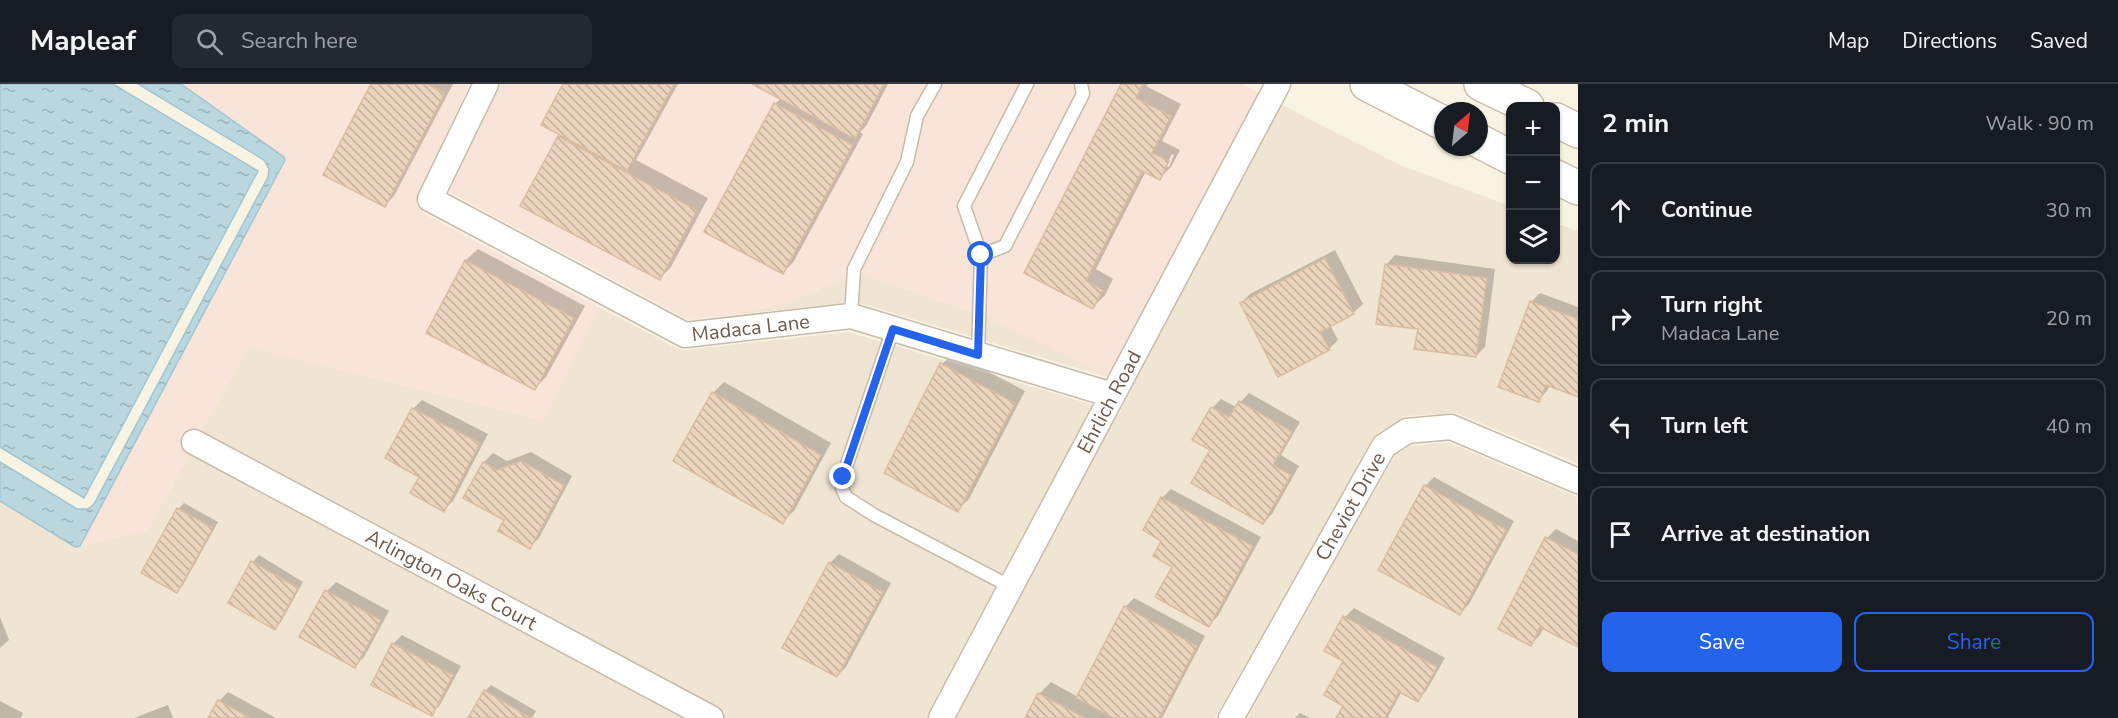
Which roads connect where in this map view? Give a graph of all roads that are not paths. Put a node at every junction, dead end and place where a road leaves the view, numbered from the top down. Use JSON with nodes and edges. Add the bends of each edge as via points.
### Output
{"nodes":[{"id":1,"x":486,"y":84,"type":"edge"},
{"id":2,"x":935,"y":84,"type":"edge"},
{"id":3,"x":1027,"y":84,"type":"edge"},
{"id":4,"x":1081,"y":84,"type":"edge"},
{"id":5,"x":1278,"y":84,"type":"edge"},
{"id":6,"x":1367,"y":84,"type":"edge"},
{"id":7,"x":1481,"y":84,"type":"edge"},
{"id":8,"x":1519,"y":102,"type":"edge"},
{"id":9,"x":1434,"y":118,"type":"edge"},
{"id":10,"x":1560,"y":122,"type":"edge"},
{"id":11,"x":1578,"y":131,"type":"edge"},
{"id":12,"x":1488,"y":146,"type":"edge"},
{"id":13,"x":1508,"y":156,"type":"edge"},
{"id":14,"x":1560,"y":179,"type":"edge"},
{"id":15,"x":1578,"y":188,"type":"edge"},
{"id":16,"x":981,"y":255,"type":"junction"},
{"id":17,"x":851,"y":316,"type":"junction"},
{"id":18,"x":893,"y":329,"type":"junction"},
{"id":19,"x":978,"y":355,"type":"junction"},
{"id":20,"x":1112,"y":395,"type":"junction"},
{"id":21,"x":194,"y":441,"type":"dead end"},
{"id":22,"x":1578,"y":481,"type":"edge"},
{"id":23,"x":1011,"y":587,"type":"junction"},
{"id":24,"x":711,"y":718,"type":"edge"},
{"id":25,"x":941,"y":718,"type":"edge"},
{"id":26,"x":1231,"y":718,"type":"edge"}],
"edges":[{"from":1,"to":17,"type":"street","name":"Madaca Lane","via":[[430,199],[685,335]]},
{"from":2,"to":17,"type":"lane","via":[[917,116],[907,162],[854,268]]},
{"from":3,"to":16,"type":"lane","via":[[964,206]]},
{"from":4,"to":16,"type":"lane","via":[[1083,94],[1005,246]]},
{"from":5,"to":20,"type":"street","name":"Ehrlich Road"},
{"from":6,"to":9,"type":"main road"},
{"from":7,"to":8,"type":"main road"},
{"from":10,"to":11,"type":"main road"},
{"from":12,"to":13,"type":"main road"},
{"from":14,"to":15,"type":"main road"},
{"from":16,"to":19,"type":"lane"},
{"from":17,"to":18,"type":"street","name":"Madaca Lane"},
{"from":18,"to":19,"type":"street","name":"Madaca Lane"},
{"from":18,"to":23,"type":"lane","via":[[842,489],[846,497],[874,515]]},
{"from":19,"to":20,"type":"street","name":"Madaca Lane"},
{"from":20,"to":23,"type":"street","name":"Ehrlich Road"},
{"from":21,"to":24,"type":"street","name":"Arlington Oaks Court"},
{"from":22,"to":26,"type":"street","name":"Cheviot Drive","via":[[1451,427],[1407,431],[1384,446]]},
{"from":23,"to":25,"type":"street","name":"Ehrlich Road"}]}
